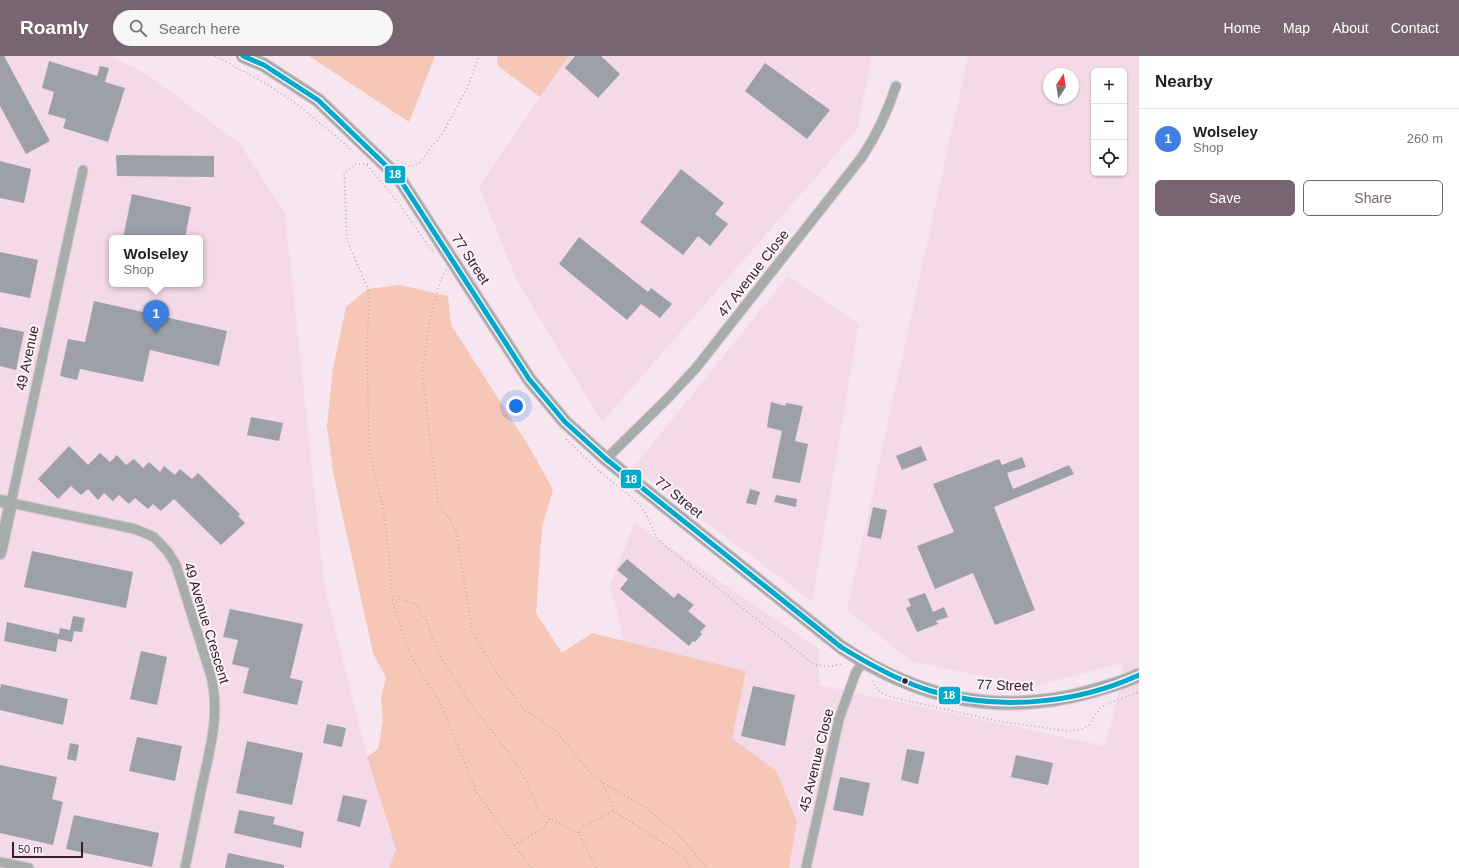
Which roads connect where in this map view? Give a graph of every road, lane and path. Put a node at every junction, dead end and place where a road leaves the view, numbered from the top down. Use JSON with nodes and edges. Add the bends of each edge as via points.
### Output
{"nodes":[{"id":1,"x":215,"y":56,"type":"edge"},
{"id":2,"x":243,"y":56,"type":"edge"},
{"id":3,"x":479,"y":56,"type":"edge"},
{"id":4,"x":896,"y":86,"type":"dead end"},
{"id":5,"x":354,"y":151,"type":"dead end"},
{"id":6,"x":364,"y":161,"type":"dead end"},
{"id":7,"x":367,"y":164,"type":"junction"},
{"id":8,"x":385,"y":164,"type":"junction"},
{"id":9,"x":82,"y":170,"type":"dead end"},
{"id":10,"x":438,"y":258,"type":"dead end"},
{"id":11,"x":453,"y":260,"type":"junction"},
{"id":12,"x":606,"y":459,"type":"junction"},
{"id":13,"x":5,"y":502,"type":"edge"},
{"id":14,"x":0,"y":553,"type":"edge"},
{"id":15,"x":393,"y":605,"type":"junction"},
{"id":16,"x":863,"y":662,"type":"junction"},
{"id":17,"x":1139,"y":675,"type":"edge"},
{"id":18,"x":603,"y":783,"type":"junction"},
{"id":19,"x":614,"y":811,"type":"junction"},
{"id":20,"x":550,"y":819,"type":"junction"},
{"id":21,"x":579,"y":834,"type":"junction"},
{"id":22,"x":514,"y":845,"type":"junction"},
{"id":23,"x":0,"y":862,"type":"edge"},
{"id":24,"x":30,"y":868,"type":"edge"},
{"id":25,"x":184,"y":868,"type":"edge"},
{"id":26,"x":531,"y":868,"type":"edge"},
{"id":27,"x":596,"y":868,"type":"edge"},
{"id":28,"x":691,"y":868,"type":"edge"},
{"id":29,"x":707,"y":868,"type":"edge"},
{"id":30,"x":806,"y":868,"type":"edge"}],
"edges":[{"from":1,"to":5,"type":"path","via":[[265,82],[309,113]]},
{"from":2,"to":8,"type":"main road","name":"77 Street","via":[[264,65],[318,100]]},
{"from":3,"to":8,"type":"path","via":[[468,86],[443,133],[419,163],[411,167],[392,157]]},
{"from":4,"to":12,"type":"street","name":"47 Avenue Close","via":[[879,129],[857,163],[696,368]]},
{"from":6,"to":7,"type":"path"},
{"from":7,"to":8,"type":"path"},
{"from":7,"to":10,"type":"path"},
{"from":7,"to":15,"type":"path","via":[[355,164],[344,174],[347,240],[368,289],[369,450],[383,506]]},
{"from":8,"to":11,"type":"main road","name":"77 Street","via":[[399,178]]},
{"from":9,"to":13,"type":"street","name":"49 Avenue"},
{"from":11,"to":12,"type":"main road","name":"77 Street","via":[[529,379],[565,422]]},
{"from":11,"to":18,"type":"path","via":[[440,279],[431,314],[422,373],[438,503],[456,529],[472,631],[523,710],[555,730],[590,772]]},
{"from":12,"to":16,"type":"main road","name":"77 Street","via":[[815,627]]},
{"from":13,"to":14,"type":"street","name":"49 Avenue"},
{"from":13,"to":25,"type":"street","name":"49 Avenue Crescent","via":[[135,529],[154,538],[173,558],[212,676],[215,696],[214,733]]},
{"from":15,"to":20,"type":"path","via":[[400,599],[416,604],[426,620],[438,652],[470,703],[508,752],[527,782],[539,811]]},
{"from":15,"to":22,"type":"path","via":[[412,658],[441,704],[477,793]]},
{"from":16,"to":17,"type":"main road","name":"77 Street","via":[[891,677],[931,692],[1004,704],[1057,700],[1121,683]]},
{"from":16,"to":30,"type":"street","name":"45 Avenue Close","via":[[856,672],[839,719]]},
{"from":18,"to":19,"type":"path"},
{"from":18,"to":29,"type":"path","via":[[642,806],[679,835]]},
{"from":19,"to":21,"type":"path","via":[[582,827]]},
{"from":19,"to":28,"type":"path","via":[[685,857]]},
{"from":20,"to":21,"type":"path"},
{"from":20,"to":22,"type":"path","via":[[542,829]]},
{"from":21,"to":27,"type":"path"},
{"from":22,"to":26,"type":"path"},
{"from":23,"to":24,"type":"street"}]}
